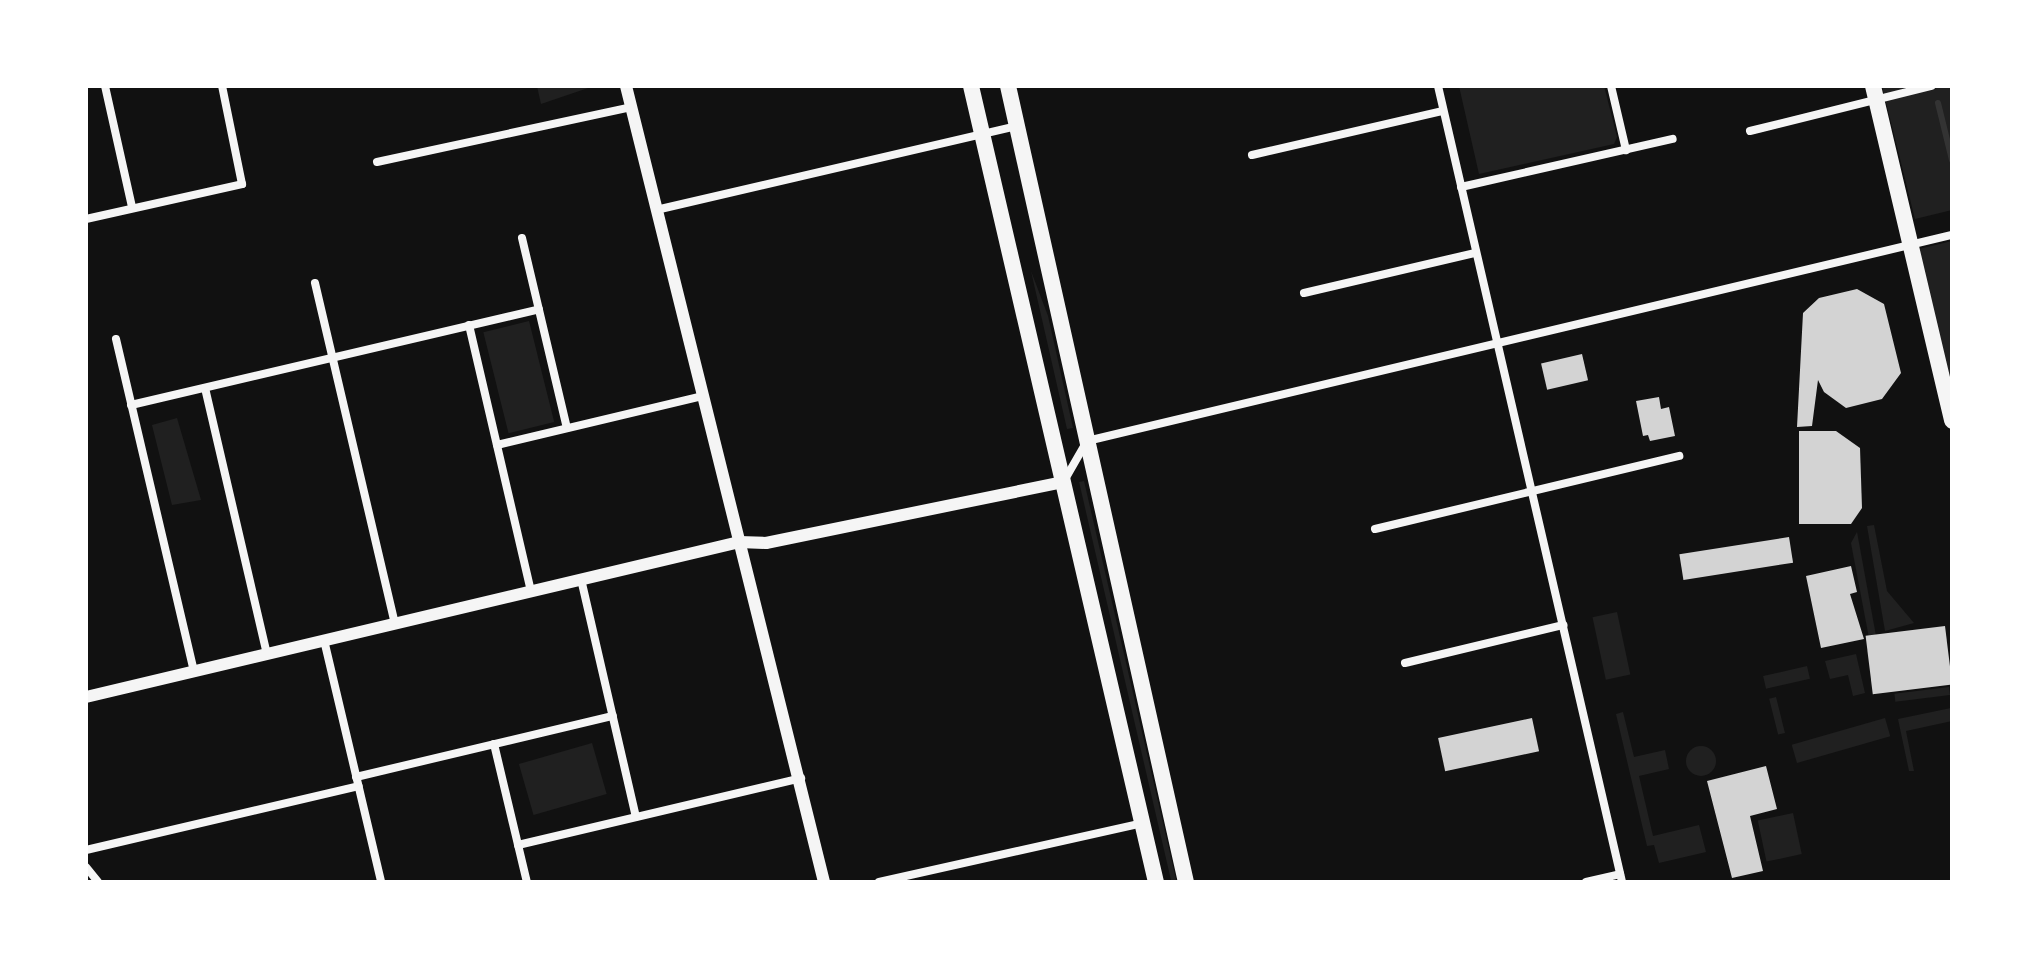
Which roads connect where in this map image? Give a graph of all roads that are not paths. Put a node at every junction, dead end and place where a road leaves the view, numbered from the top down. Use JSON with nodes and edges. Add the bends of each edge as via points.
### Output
{"nodes":[{"id":1,"x":105,"y":86,"type":"edge"},
{"id":2,"x":222,"y":86,"type":"edge"},
{"id":3,"x":626,"y":86,"type":"edge"},
{"id":4,"x":971,"y":86,"type":"edge"},
{"id":5,"x":1438,"y":86,"type":"edge"},
{"id":6,"x":1611,"y":86,"type":"edge"},
{"id":7,"x":1931,"y":86,"type":"edge"},
{"id":8,"x":1012,"y":87,"type":"edge"},
{"id":9,"x":1875,"y":93,"type":"edge"},
{"id":10,"x":631,"y":107,"type":"junction"},
{"id":11,"x":1443,"y":111,"type":"junction"},
{"id":12,"x":1017,"y":126,"type":"junction"},
{"id":13,"x":1750,"y":131,"type":"dead end"},
{"id":14,"x":982,"y":133,"type":"junction"},
{"id":15,"x":1673,"y":139,"type":"dead end"},
{"id":16,"x":1626,"y":150,"type":"junction"},
{"id":17,"x":1252,"y":155,"type":"dead end"},
{"id":18,"x":377,"y":162,"type":"dead end"},
{"id":19,"x":1461,"y":187,"type":"junction"},
{"id":20,"x":132,"y":207,"type":"junction"},
{"id":21,"x":656,"y":210,"type":"junction"},
{"id":22,"x":86,"y":219,"type":"edge"},
{"id":23,"x":1952,"y":235,"type":"edge"},
{"id":24,"x":522,"y":238,"type":"dead end"},
{"id":25,"x":1910,"y":245,"type":"junction"},
{"id":26,"x":1475,"y":253,"type":"junction"},
{"id":27,"x":315,"y":283,"type":"dead end"},
{"id":28,"x":1304,"y":293,"type":"dead end"},
{"id":29,"x":539,"y":309,"type":"junction"},
{"id":30,"x":469,"y":325,"type":"junction"},
{"id":31,"x":116,"y":339,"type":"dead end"},
{"id":32,"x":1496,"y":343,"type":"junction"},
{"id":33,"x":332,"y":357,"type":"junction"},
{"id":34,"x":205,"y":388,"type":"junction"},
{"id":35,"x":703,"y":396,"type":"junction"},
{"id":36,"x":131,"y":405,"type":"junction"},
{"id":37,"x":1952,"y":421,"type":"edge"},
{"id":38,"x":567,"y":428,"type":"junction"},
{"id":39,"x":1087,"y":441,"type":"junction"},
{"id":40,"x":497,"y":445,"type":"junction"},
{"id":41,"x":1679,"y":456,"type":"dead end"},
{"id":42,"x":1064,"y":482,"type":"junction"},
{"id":43,"x":1532,"y":491,"type":"junction"},
{"id":44,"x":1375,"y":529,"type":"dead end"},
{"id":45,"x":739,"y":542,"type":"junction"},
{"id":46,"x":581,"y":579,"type":"junction"},
{"id":47,"x":531,"y":591,"type":"junction"},
{"id":48,"x":395,"y":624,"type":"junction"},
{"id":49,"x":1563,"y":625,"type":"junction"},
{"id":50,"x":324,"y":640,"type":"junction"},
{"id":51,"x":267,"y":654,"type":"junction"},
{"id":52,"x":1405,"y":663,"type":"dead end"},
{"id":53,"x":194,"y":671,"type":"junction"},
{"id":54,"x":86,"y":697,"type":"edge"},
{"id":55,"x":613,"y":716,"type":"junction"},
{"id":56,"x":494,"y":744,"type":"junction"},
{"id":57,"x":802,"y":778,"type":"junction"},
{"id":58,"x":358,"y":781,"type":"junction"},
{"id":59,"x":636,"y":817,"type":"junction"},
{"id":60,"x":1143,"y":823,"type":"junction"},
{"id":61,"x":518,"y":845,"type":"junction"},
{"id":62,"x":86,"y":850,"type":"edge"},
{"id":63,"x":86,"y":867,"type":"edge"},
{"id":64,"x":1621,"y":878,"type":"edge"},
{"id":65,"x":98,"y":882,"type":"edge"},
{"id":66,"x":381,"y":882,"type":"edge"},
{"id":67,"x":527,"y":882,"type":"edge"},
{"id":68,"x":824,"y":882,"type":"edge"},
{"id":69,"x":879,"y":882,"type":"edge"},
{"id":70,"x":1156,"y":882,"type":"edge"},
{"id":71,"x":1186,"y":882,"type":"edge"},
{"id":72,"x":1586,"y":882,"type":"edge"}],
"edges":[{"from":1,"to":20,"type":"street"},
{"from":2,"to":20,"type":"street","via":[[242,184]]},
{"from":3,"to":10,"type":"street"},
{"from":4,"to":14,"type":"main road"},
{"from":5,"to":11,"type":"street"},
{"from":6,"to":16,"type":"street"},
{"from":7,"to":9,"type":"street"},
{"from":8,"to":12,"type":"main road"},
{"from":9,"to":13,"type":"street"},
{"from":9,"to":25,"type":"main road"},
{"from":10,"to":18,"type":"street"},
{"from":10,"to":21,"type":"street"},
{"from":11,"to":17,"type":"street"},
{"from":11,"to":19,"type":"street"},
{"from":12,"to":14,"type":"street"},
{"from":12,"to":39,"type":"main road"},
{"from":14,"to":21,"type":"street"},
{"from":14,"to":42,"type":"main road"},
{"from":15,"to":16,"type":"street"},
{"from":16,"to":19,"type":"street"},
{"from":19,"to":26,"type":"street"},
{"from":20,"to":22,"type":"street"},
{"from":21,"to":35,"type":"street"},
{"from":23,"to":25,"type":"street"},
{"from":24,"to":29,"type":"street"},
{"from":25,"to":32,"type":"street"},
{"from":25,"to":37,"type":"main road"},
{"from":26,"to":28,"type":"street"},
{"from":26,"to":32,"type":"street"},
{"from":27,"to":33,"type":"street"},
{"from":29,"to":30,"type":"street"},
{"from":29,"to":38,"type":"street"},
{"from":30,"to":33,"type":"street"},
{"from":30,"to":40,"type":"street"},
{"from":31,"to":36,"type":"street"},
{"from":32,"to":39,"type":"street"},
{"from":32,"to":43,"type":"street"},
{"from":33,"to":34,"type":"street"},
{"from":33,"to":48,"type":"street"},
{"from":34,"to":36,"type":"street"},
{"from":34,"to":51,"type":"street"},
{"from":35,"to":38,"type":"street"},
{"from":35,"to":45,"type":"street"},
{"from":36,"to":53,"type":"street"},
{"from":38,"to":40,"type":"street"},
{"from":39,"to":42,"type":"street"},
{"from":39,"to":71,"type":"main road"},
{"from":40,"to":47,"type":"street"},
{"from":41,"to":43,"type":"street"},
{"from":42,"to":45,"type":"street","via":[[766,543]]},
{"from":42,"to":60,"type":"main road"},
{"from":43,"to":44,"type":"street"},
{"from":43,"to":49,"type":"street"},
{"from":45,"to":46,"type":"street"},
{"from":45,"to":57,"type":"street"},
{"from":46,"to":47,"type":"street"},
{"from":46,"to":55,"type":"street"},
{"from":47,"to":48,"type":"street"},
{"from":48,"to":50,"type":"street"},
{"from":49,"to":52,"type":"street"},
{"from":49,"to":64,"type":"street"},
{"from":50,"to":51,"type":"street"},
{"from":50,"to":58,"type":"street"},
{"from":51,"to":53,"type":"street"},
{"from":53,"to":54,"type":"street"},
{"from":55,"to":56,"type":"street"},
{"from":55,"to":59,"type":"street"},
{"from":56,"to":58,"type":"street"},
{"from":56,"to":61,"type":"street"},
{"from":57,"to":59,"type":"street"},
{"from":57,"to":68,"type":"street"},
{"from":58,"to":62,"type":"street"},
{"from":58,"to":66,"type":"street"},
{"from":59,"to":61,"type":"street"},
{"from":60,"to":69,"type":"street"},
{"from":60,"to":70,"type":"main road"},
{"from":61,"to":67,"type":"street"},
{"from":63,"to":65,"type":"street"},
{"from":64,"to":72,"type":"street"}]}
